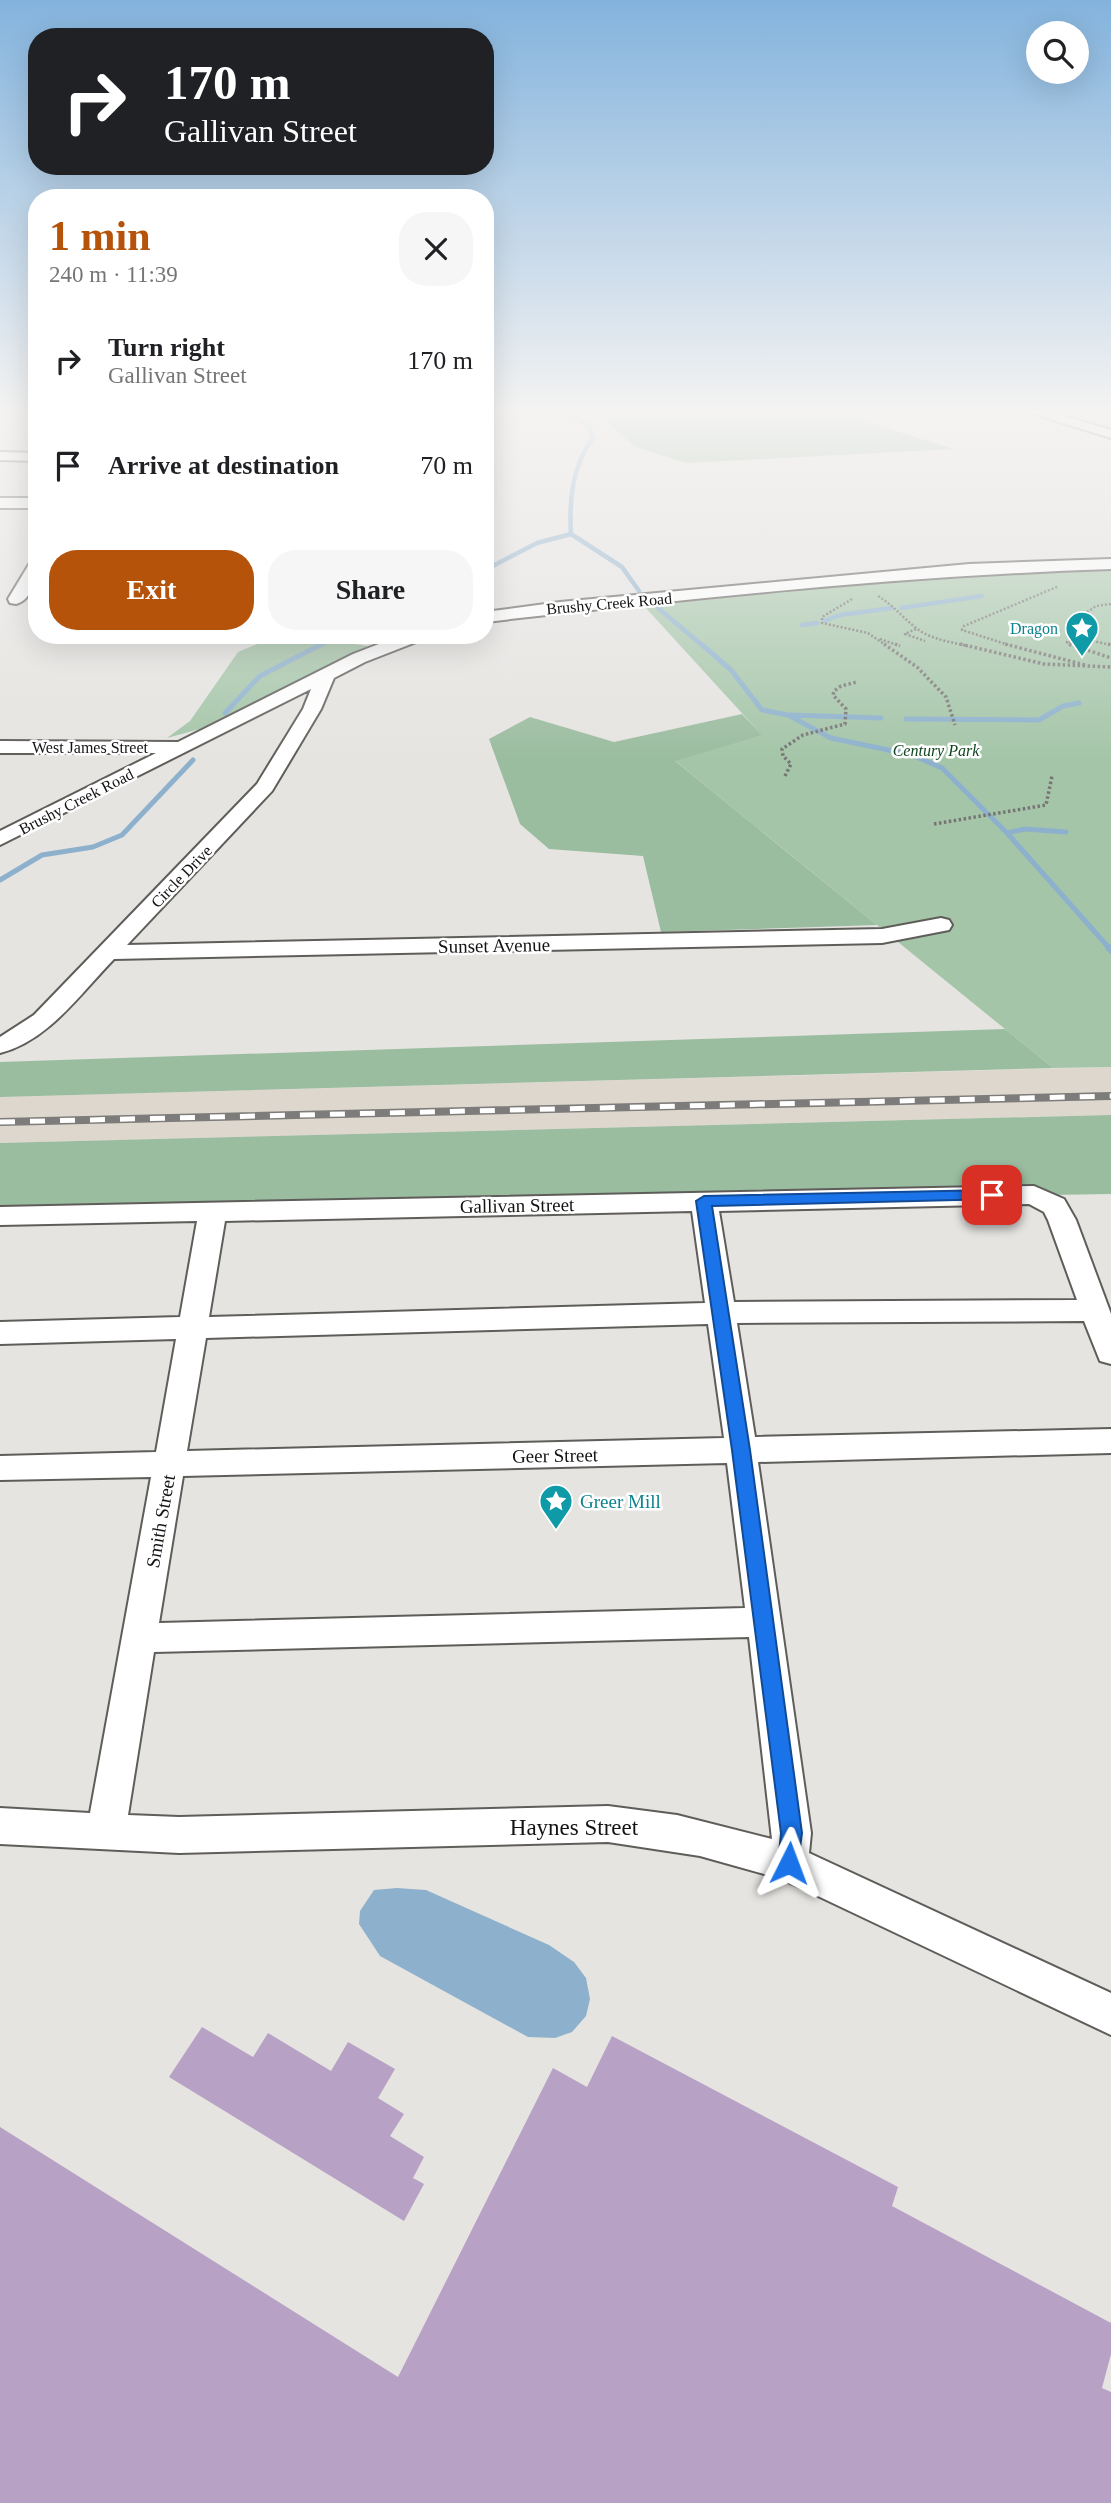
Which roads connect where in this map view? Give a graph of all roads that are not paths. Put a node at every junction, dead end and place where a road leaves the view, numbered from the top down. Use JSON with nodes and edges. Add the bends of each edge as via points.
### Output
{"nodes":[{"id":1,"x":1111,"y":564,"type":"edge"},
{"id":2,"x":28,"y":575,"type":"edge"},
{"id":3,"x":8,"y":599,"type":"edge"},
{"id":4,"x":28,"y":600,"type":"edge"},
{"id":5,"x":494,"y":616,"type":"edge"},
{"id":6,"x":395,"y":644,"type":"edge"},
{"id":7,"x":326,"y":675,"type":"junction"},
{"id":8,"x":0,"y":747,"type":"edge"},
{"id":9,"x":179,"y":747,"type":"junction"},
{"id":10,"x":0,"y":839,"type":"edge"},
{"id":11,"x":941,"y":925,"type":"dead end"},
{"id":12,"x":107,"y":952,"type":"junction"},
{"id":13,"x":0,"y":1046,"type":"edge"},
{"id":14,"x":704,"y":1201,"type":"junction"},
{"id":15,"x":213,"y":1212,"type":"junction"},
{"id":16,"x":0,"y":1216,"type":"edge"},
{"id":17,"x":1095,"y":1310,"type":"junction"},
{"id":18,"x":721,"y":1313,"type":"junction"},
{"id":19,"x":192,"y":1328,"type":"junction"},
{"id":20,"x":0,"y":1333,"type":"edge"},
{"id":21,"x":1111,"y":1353,"type":"edge"},
{"id":22,"x":1111,"y":1441,"type":"edge"},
{"id":23,"x":741,"y":1450,"type":"junction"},
{"id":24,"x":169,"y":1464,"type":"junction"},
{"id":25,"x":0,"y":1468,"type":"edge"},
{"id":26,"x":764,"y":1622,"type":"junction"},
{"id":27,"x":140,"y":1638,"type":"junction"},
{"id":28,"x":0,"y":1826,"type":"edge"},
{"id":29,"x":106,"y":1831,"type":"junction"},
{"id":30,"x":789,"y":1863,"type":"junction"},
{"id":31,"x":1111,"y":2014,"type":"edge"}],
"edges":[{"from":1,"to":5,"type":"street","name":"Brushy Creek Road","via":[[962,570]]},
{"from":2,"to":3,"type":"street"},
{"from":3,"to":4,"type":"street"},
{"from":6,"to":7,"type":"street","name":"Brushy Creek Road"},
{"from":7,"to":9,"type":"street","name":"Brushy Creek Road"},
{"from":7,"to":12,"type":"street","name":"Circle Drive","via":[[312,709],[265,787]]},
{"from":8,"to":9,"type":"street","name":"West James Street"},
{"from":9,"to":10,"type":"street","name":"Brushy Creek Road"},
{"from":11,"to":12,"type":"street","name":"Sunset Avenue","via":[[882,936]]},
{"from":12,"to":13,"type":"street","name":"Circle Drive","via":[[43,1020]]},
{"from":14,"to":15,"type":"street","name":"Gallivan Street"},
{"from":14,"to":17,"type":"street","name":"Gallivan Street","via":[[1034,1195],[1054,1206],[1062,1220]]},
{"from":14,"to":18,"type":"street"},
{"from":15,"to":16,"type":"street","name":"Gallivan Street"},
{"from":15,"to":19,"type":"street","name":"Smith Street"},
{"from":17,"to":18,"type":"street"},
{"from":17,"to":21,"type":"street"},
{"from":18,"to":19,"type":"street"},
{"from":18,"to":23,"type":"street"},
{"from":19,"to":20,"type":"street"},
{"from":19,"to":24,"type":"street","name":"Smith Street"},
{"from":22,"to":23,"type":"street","name":"Geer Street"},
{"from":23,"to":24,"type":"street","name":"Geer Street"},
{"from":23,"to":26,"type":"street"},
{"from":24,"to":25,"type":"street","name":"Geer Street"},
{"from":24,"to":27,"type":"street","name":"Smith Street"},
{"from":26,"to":27,"type":"street"},
{"from":26,"to":30,"type":"street","via":[[792,1833]]},
{"from":27,"to":29,"type":"street","name":"Smith Street"},
{"from":28,"to":29,"type":"street","name":"Haynes Street"},
{"from":29,"to":30,"type":"street","name":"Haynes Street","via":[[179,1835],[608,1824],[691,1834]]},
{"from":30,"to":31,"type":"street","name":"Haynes Street"}]}
